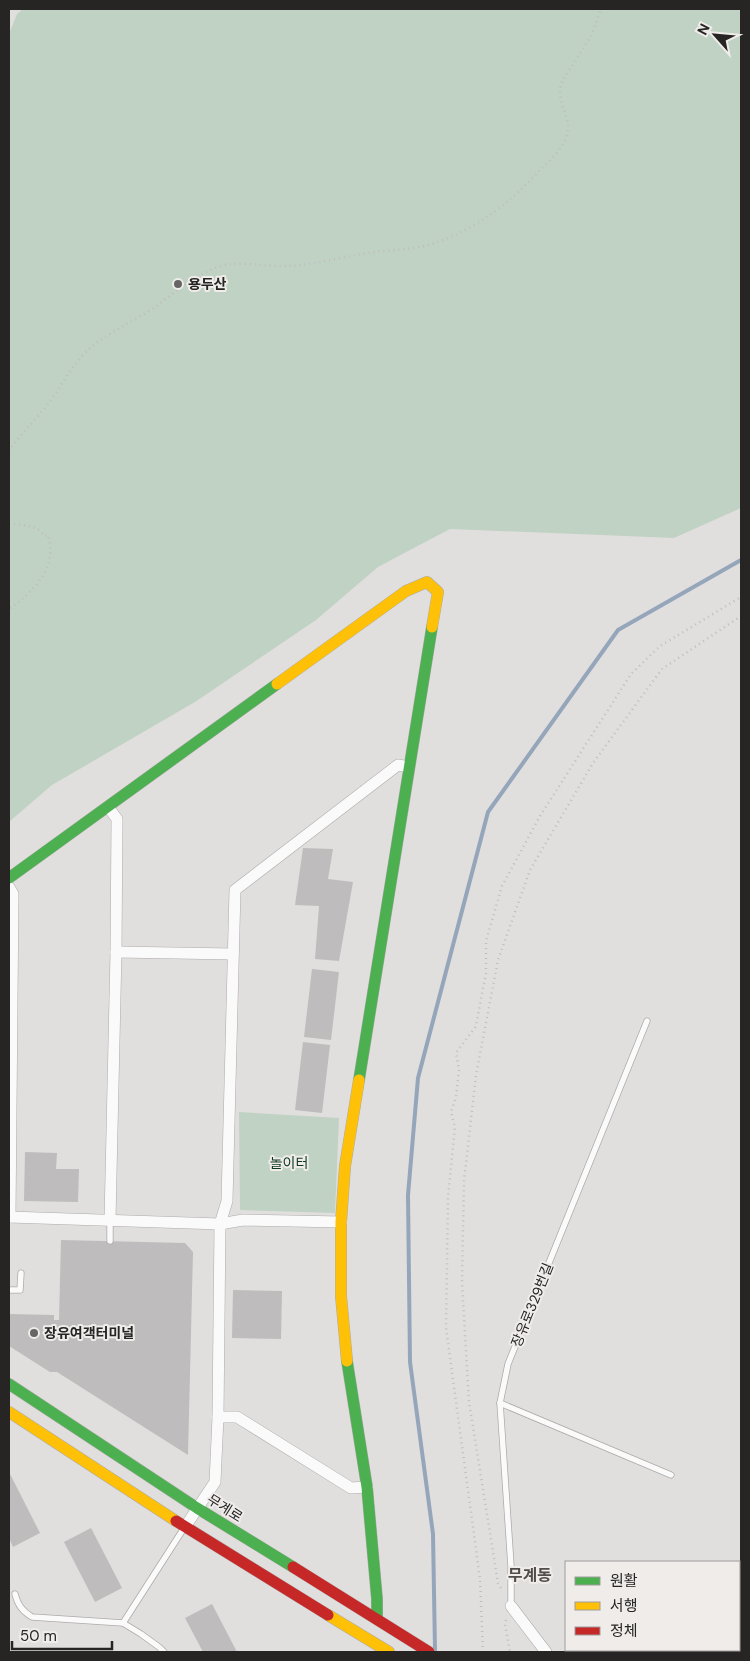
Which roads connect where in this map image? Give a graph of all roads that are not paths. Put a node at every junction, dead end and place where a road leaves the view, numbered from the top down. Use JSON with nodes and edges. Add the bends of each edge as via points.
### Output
{"nodes":[{"id":1,"x":409,"y":767,"type":"junction"},
{"id":2,"x":108,"y":807,"type":"junction"},
{"id":3,"x":9,"y":878,"type":"edge"},
{"id":4,"x":9,"y":887,"type":"edge"},
{"id":5,"x":116,"y":952,"type":"junction"},
{"id":6,"x":233,"y":954,"type":"junction"},
{"id":7,"x":647,"y":1021,"type":"dead end"},
{"id":8,"x":9,"y":1218,"type":"edge"},
{"id":9,"x":110,"y":1220,"type":"junction"},
{"id":10,"x":341,"y":1222,"type":"junction"},
{"id":11,"x":220,"y":1224,"type":"junction"},
{"id":12,"x":110,"y":1241,"type":"dead end"},
{"id":13,"x":21,"y":1273,"type":"dead end"},
{"id":14,"x":9,"y":1290,"type":"edge"},
{"id":15,"x":9,"y":1384,"type":"edge"},
{"id":16,"x":500,"y":1403,"type":"junction"},
{"id":17,"x":9,"y":1412,"type":"edge"},
{"id":18,"x":218,"y":1417,"type":"junction"},
{"id":19,"x":671,"y":1476,"type":"dead end"},
{"id":20,"x":367,"y":1487,"type":"junction"},
{"id":21,"x":197,"y":1508,"type":"junction"},
{"id":22,"x":185,"y":1527,"type":"junction"},
{"id":23,"x":15,"y":1594,"type":"dead end"},
{"id":24,"x":511,"y":1606,"type":"joint"},
{"id":25,"x":377,"y":1619,"type":"junction"},
{"id":26,"x":123,"y":1623,"type":"junction"},
{"id":27,"x":164,"y":1652,"type":"edge"},
{"id":28,"x":388,"y":1652,"type":"edge"},
{"id":29,"x":429,"y":1652,"type":"edge"},
{"id":30,"x":546,"y":1652,"type":"edge"}],
"edges":[{"from":1,"to":2,"type":"street","via":[[438,592],[427,582],[406,591]]},
{"from":1,"to":6,"type":"street","via":[[398,765],[235,890]]},
{"from":1,"to":10,"type":"street","via":[[345,1166]]},
{"from":2,"to":3,"type":"street"},
{"from":2,"to":5,"type":"street","via":[[117,819]]},
{"from":4,"to":8,"type":"street","via":[[13,894]]},
{"from":5,"to":6,"type":"street"},
{"from":5,"to":9,"type":"street"},
{"from":6,"to":11,"type":"street","via":[[227,1201]]},
{"from":7,"to":16,"type":"lane","name":"장유로329번길","via":[[508,1364]]},
{"from":8,"to":9,"type":"street"},
{"from":9,"to":11,"type":"street"},
{"from":9,"to":12,"type":"lane"},
{"from":10,"to":11,"type":"street","via":[[243,1220]]},
{"from":10,"to":20,"type":"street","via":[[340,1296]]},
{"from":11,"to":18,"type":"street"},
{"from":13,"to":14,"type":"lane","via":[[20,1290]]},
{"from":15,"to":21,"type":"street","name":"무계로"},
{"from":16,"to":19,"type":"lane"},
{"from":16,"to":24,"type":"lane","name":"장유로329번길"},
{"from":17,"to":22,"type":"street"},
{"from":18,"to":20,"type":"street","via":[[237,1417],[351,1488]]},
{"from":18,"to":21,"type":"street","via":[[214,1482]]},
{"from":20,"to":25,"type":"street"},
{"from":21,"to":22,"type":"street"},
{"from":21,"to":25,"type":"street","name":"무계로"},
{"from":22,"to":26,"type":"lane"},
{"from":22,"to":28,"type":"street","via":[[371,1645]]},
{"from":23,"to":26,"type":"lane","via":[[18,1605],[32,1617]]},
{"from":24,"to":30,"type":"street"},
{"from":25,"to":29,"type":"street","name":"무계로"},
{"from":26,"to":27,"type":"lane"}]}
